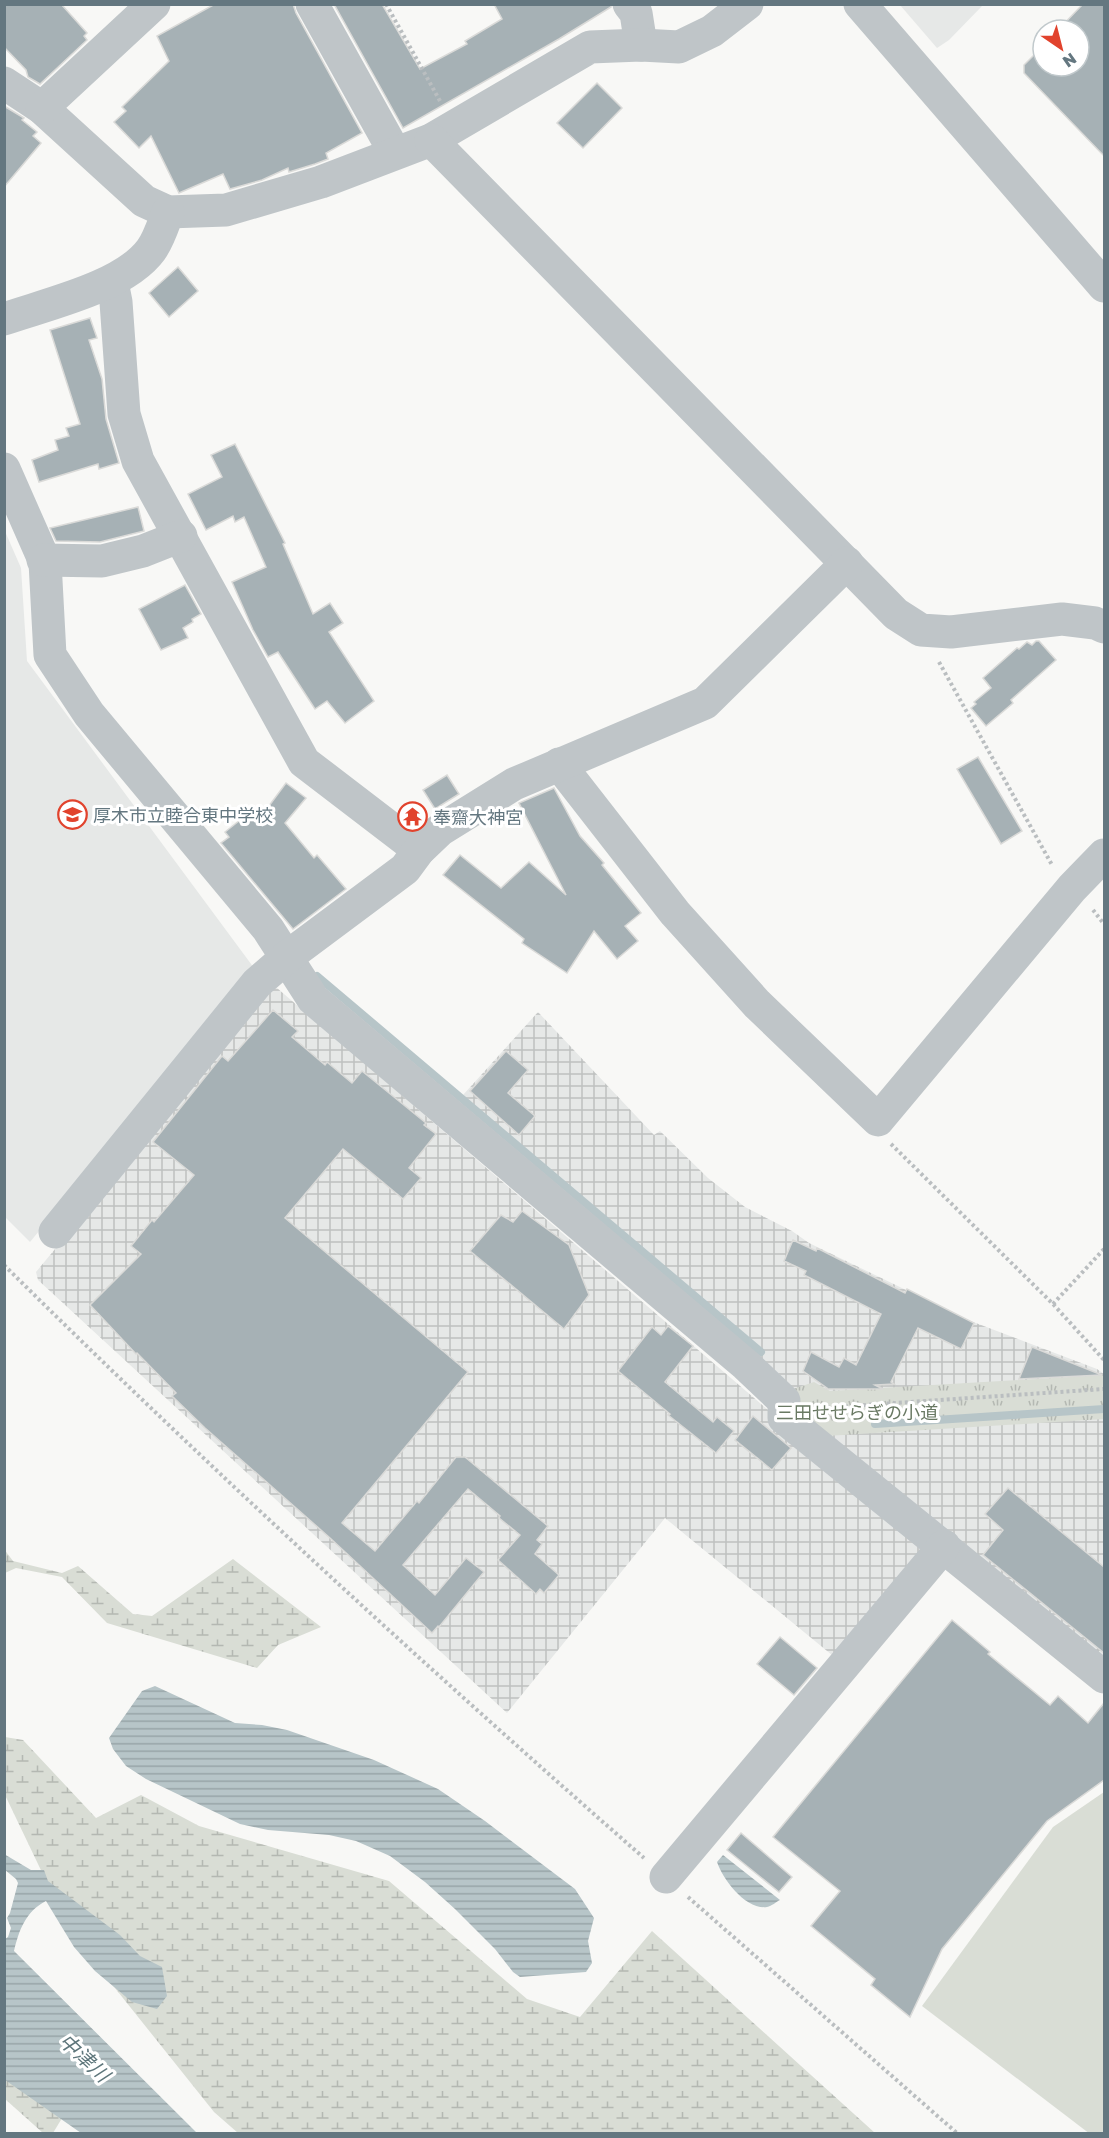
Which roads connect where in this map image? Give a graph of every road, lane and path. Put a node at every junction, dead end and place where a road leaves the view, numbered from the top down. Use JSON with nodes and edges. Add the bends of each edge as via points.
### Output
{"nodes":[{"id":1,"x":312,"y":4,"type":"edge"},
{"id":2,"x":386,"y":4,"type":"edge"},
{"id":3,"x":628,"y":4,"type":"edge"},
{"id":4,"x":747,"y":4,"type":"edge"},
{"id":5,"x":860,"y":4,"type":"edge"},
{"id":6,"x":150,"y":6,"type":"edge"},
{"id":7,"x":641,"y":45,"type":"junction"},
{"id":8,"x":4,"y":83,"type":"edge"},
{"id":9,"x":42,"y":108,"type":"junction"},
{"id":10,"x":442,"y":133,"type":"junction"},
{"id":11,"x":395,"y":153,"type":"junction"},
{"id":12,"x":168,"y":212,"type":"junction"},
{"id":13,"x":112,"y":282,"type":"junction"},
{"id":14,"x":1104,"y":286,"type":"edge"},
{"id":15,"x":4,"y":319,"type":"edge"},
{"id":16,"x":4,"y":469,"type":"edge"},
{"id":17,"x":181,"y":536,"type":"junction"},
{"id":18,"x":43,"y":560,"type":"junction"},
{"id":19,"x":847,"y":563,"type":"junction"},
{"id":20,"x":1104,"y":627,"type":"edge"},
{"id":21,"x":921,"y":630,"type":"junction"},
{"id":22,"x":559,"y":764,"type":"junction"},
{"id":23,"x":419,"y":850,"type":"junction"},
{"id":24,"x":1104,"y":855,"type":"edge"},
{"id":25,"x":1072,"y":888,"type":"junction"},
{"id":26,"x":287,"y":957,"type":"junction"},
{"id":27,"x":878,"y":1120,"type":"junction"},
{"id":28,"x":55,"y":1232,"type":"dead end"},
{"id":29,"x":1104,"y":1249,"type":"edge"},
{"id":30,"x":4,"y":1266,"type":"edge"},
{"id":31,"x":1053,"y":1304,"type":"junction"},
{"id":32,"x":1104,"y":1360,"type":"edge"},
{"id":33,"x":1104,"y":1389,"type":"edge"},
{"id":34,"x":784,"y":1401,"type":"junction"},
{"id":35,"x":944,"y":1546,"type":"junction"},
{"id":36,"x":1104,"y":1677,"type":"edge"},
{"id":37,"x":666,"y":1877,"type":"junction"},
{"id":38,"x":958,"y":2133,"type":"edge"}],
"edges":[{"from":1,"to":11,"type":"street"},
{"from":2,"to":10,"type":"path"},
{"from":3,"to":7,"type":"street","via":[[636,13]]},
{"from":4,"to":7,"type":"street","via":[[712,31],[679,47]]},
{"from":5,"to":14,"type":"street"},
{"from":6,"to":9,"type":"street"},
{"from":7,"to":10,"type":"street","via":[[590,47]]},
{"from":8,"to":9,"type":"street"},
{"from":9,"to":12,"type":"street","via":[[144,201]]},
{"from":10,"to":11,"type":"street"},
{"from":10,"to":19,"type":"street"},
{"from":11,"to":12,"type":"street","via":[[321,182],[226,210]]},
{"from":12,"to":13,"type":"street","via":[[150,252]]},
{"from":13,"to":15,"type":"street"},
{"from":13,"to":17,"type":"street","via":[[117,302],[124,414],[138,461]]},
{"from":16,"to":18,"type":"street"},
{"from":17,"to":18,"type":"street","via":[[102,561]]},
{"from":17,"to":23,"type":"street","via":[[304,762]]},
{"from":18,"to":26,"type":"street","via":[[50,655],[89,714]]},
{"from":19,"to":21,"type":"street","via":[[896,614]]},
{"from":19,"to":22,"type":"street","via":[[705,703]]},
{"from":20,"to":21,"type":"street","via":[[1062,619],[951,632]]},
{"from":21,"to":25,"type":"path","via":[[1059,878]]},
{"from":22,"to":23,"type":"street","via":[[505,789],[440,830]]},
{"from":22,"to":27,"type":"street","via":[[682,921],[757,1004]]},
{"from":23,"to":26,"type":"street","via":[[405,869]]},
{"from":24,"to":25,"type":"street"},
{"from":25,"to":27,"type":"street"},
{"from":26,"to":28,"type":"street","via":[[256,983]]},
{"from":26,"to":34,"type":"street","via":[[312,999]]},
{"from":27,"to":31,"type":"path","via":[[884,1137]]},
{"from":29,"to":31,"type":"path"},
{"from":30,"to":37,"type":"path","via":[[376,1618]]},
{"from":31,"to":32,"type":"path"},
{"from":33,"to":34,"type":"path","via":[[810,1408]]},
{"from":34,"to":35,"type":"street","via":[[784,1418]]},
{"from":35,"to":36,"type":"street"},
{"from":35,"to":37,"type":"street"},
{"from":37,"to":38,"type":"path"}]}
